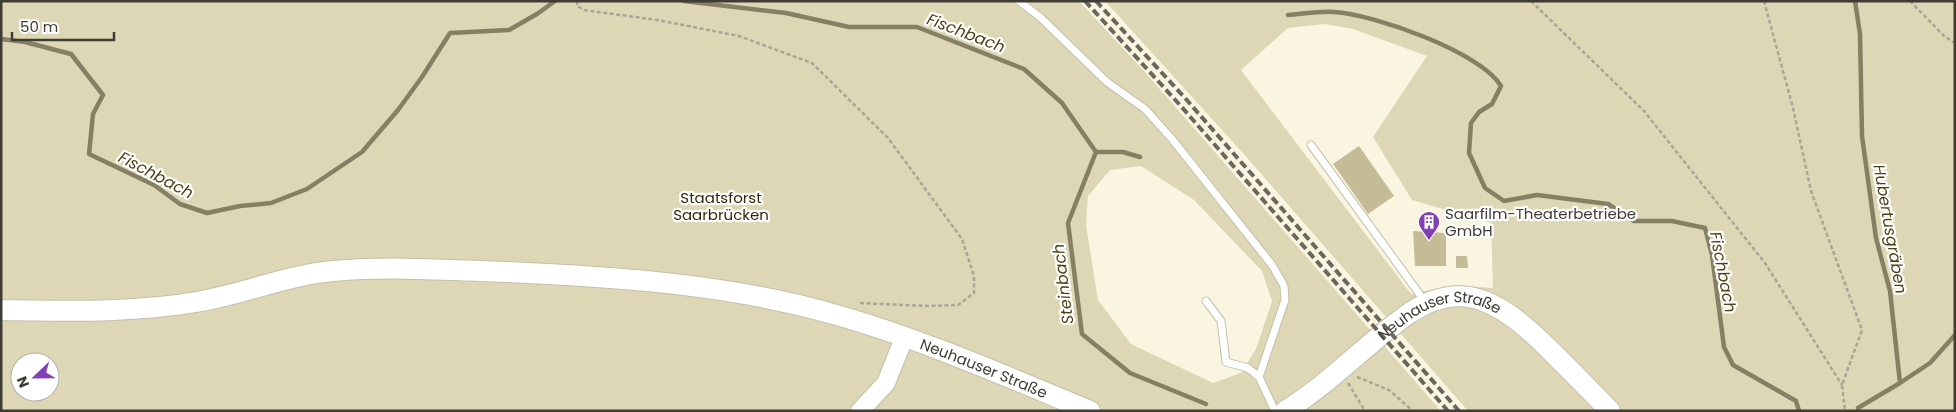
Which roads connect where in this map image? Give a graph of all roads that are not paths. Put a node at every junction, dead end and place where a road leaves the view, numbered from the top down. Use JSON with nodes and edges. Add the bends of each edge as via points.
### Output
{"nodes":[{"id":1,"x":1019,"y":1,"type":"edge"},
{"id":2,"x":1311,"y":144,"type":"dead end"},
{"id":3,"x":1206,"y":301,"type":"dead end"},
{"id":4,"x":1426,"y":304,"type":"junction"},
{"id":5,"x":1,"y":310,"type":"edge"},
{"id":6,"x":904,"y":338,"type":"junction"},
{"id":7,"x":1259,"y":377,"type":"junction"},
{"id":8,"x":860,"y":411,"type":"edge"},
{"id":9,"x":1090,"y":411,"type":"edge"},
{"id":10,"x":1275,"y":411,"type":"edge"},
{"id":11,"x":1285,"y":411,"type":"edge"},
{"id":12,"x":1610,"y":411,"type":"edge"}],
"edges":[{"from":1,"to":7,"type":"lane","via":[[1042,18],[1107,82],[1145,109],[1272,265],[1284,286],[1284,300]]},
{"from":2,"to":4,"type":"lane"},
{"from":3,"to":7,"type":"lane","via":[[1221,322],[1226,362],[1248,368]]},
{"from":4,"to":11,"type":"main road","name":"Neuhauser Straße","via":[[1404,317],[1312,395]]},
{"from":4,"to":12,"type":"main road","name":"Neuhauser Straße","via":[[1462,297],[1484,300],[1504,309],[1523,323]]},
{"from":5,"to":6,"type":"main road","name":"Neuhauser Straße","via":[[154,308],[333,271],[424,270],[602,277],[664,284],[788,303]]},
{"from":6,"to":8,"type":"street","via":[[886,383]]},
{"from":6,"to":9,"type":"main road","name":"Neuhauser Straße"},
{"from":7,"to":10,"type":"lane"}]}
